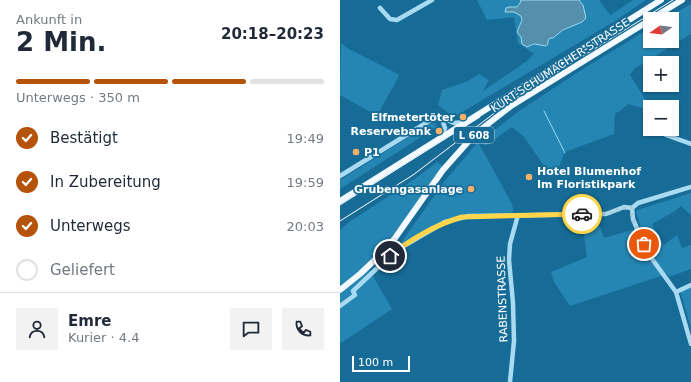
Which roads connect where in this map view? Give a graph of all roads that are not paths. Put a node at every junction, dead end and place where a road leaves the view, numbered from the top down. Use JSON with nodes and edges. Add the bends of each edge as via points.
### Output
{"nodes":[{"id":1,"x":432,"y":0,"type":"edge"},
{"id":2,"x":661,"y":0,"type":"edge"},
{"id":3,"x":682,"y":0,"type":"edge"},
{"id":4,"x":380,"y":8,"type":"dead end"},
{"id":5,"x":662,"y":12,"type":"edge"},
{"id":6,"x":643,"y":23,"type":"edge"},
{"id":7,"x":437,"y":117,"type":"junction"},
{"id":8,"x":466,"y":122,"type":"junction"},
{"id":9,"x":669,"y":136,"type":"edge"},
{"id":10,"x":439,"y":139,"type":"junction"},
{"id":11,"x":691,"y":144,"type":"edge"},
{"id":12,"x":340,"y":176,"type":"edge"},
{"id":13,"x":691,"y":187,"type":"edge"},
{"id":14,"x":340,"y":201,"type":"edge"},
{"id":15,"x":632,"y":208,"type":"junction"},
{"id":16,"x":518,"y":215,"type":"junction"},
{"id":17,"x":691,"y":285,"type":"edge"},
{"id":18,"x":340,"y":290,"type":"edge"},
{"id":19,"x":676,"y":292,"type":"junction"},
{"id":20,"x":340,"y":306,"type":"edge"},
{"id":21,"x":691,"y":344,"type":"edge"},
{"id":22,"x":510,"y":382,"type":"edge"}],
"edges":[{"from":1,"to":4,"type":"street","via":[[397,20],[390,19]]},
{"from":2,"to":8,"type":"main road","name":"KURT-SCHUMACHER-STRASSE","number":"L 608"},
{"from":3,"to":5,"type":"main road","name":"KURT-SCHUMACHER-STRASSE","number":"L 608"},
{"from":6,"to":18,"type":"main road","name":"KURT-SCHUMACHER-STRASSE","number":"L 608","via":[[511,106],[475,134],[443,170],[395,238],[360,274]]},
{"from":7,"to":8,"type":"street","via":[[454,123]]},
{"from":7,"to":10,"type":"street","via":[[445,128]]},
{"from":7,"to":12,"type":"street"},
{"from":8,"to":10,"type":"main road","name":"KURT-SCHUMACHER-STRASSE","number":"L 608"},
{"from":9,"to":11,"type":"street"},
{"from":10,"to":14,"type":"main road","name":"KURT-SCHUMACHER-STRASSE","number":"L 608"},
{"from":13,"to":15,"type":"street","via":[[638,203]]},
{"from":15,"to":16,"type":"street","via":[[624,207],[606,214]]},
{"from":15,"to":19,"type":"street","via":[[633,219],[648,252]]},
{"from":16,"to":20,"type":"street","via":[[466,216],[445,222],[392,254],[353,291],[355,295]]},
{"from":16,"to":22,"type":"street","name":"RABENSTRASSE","via":[[510,244],[509,260],[514,341]]},
{"from":17,"to":19,"type":"street"},
{"from":19,"to":21,"type":"street"}]}
